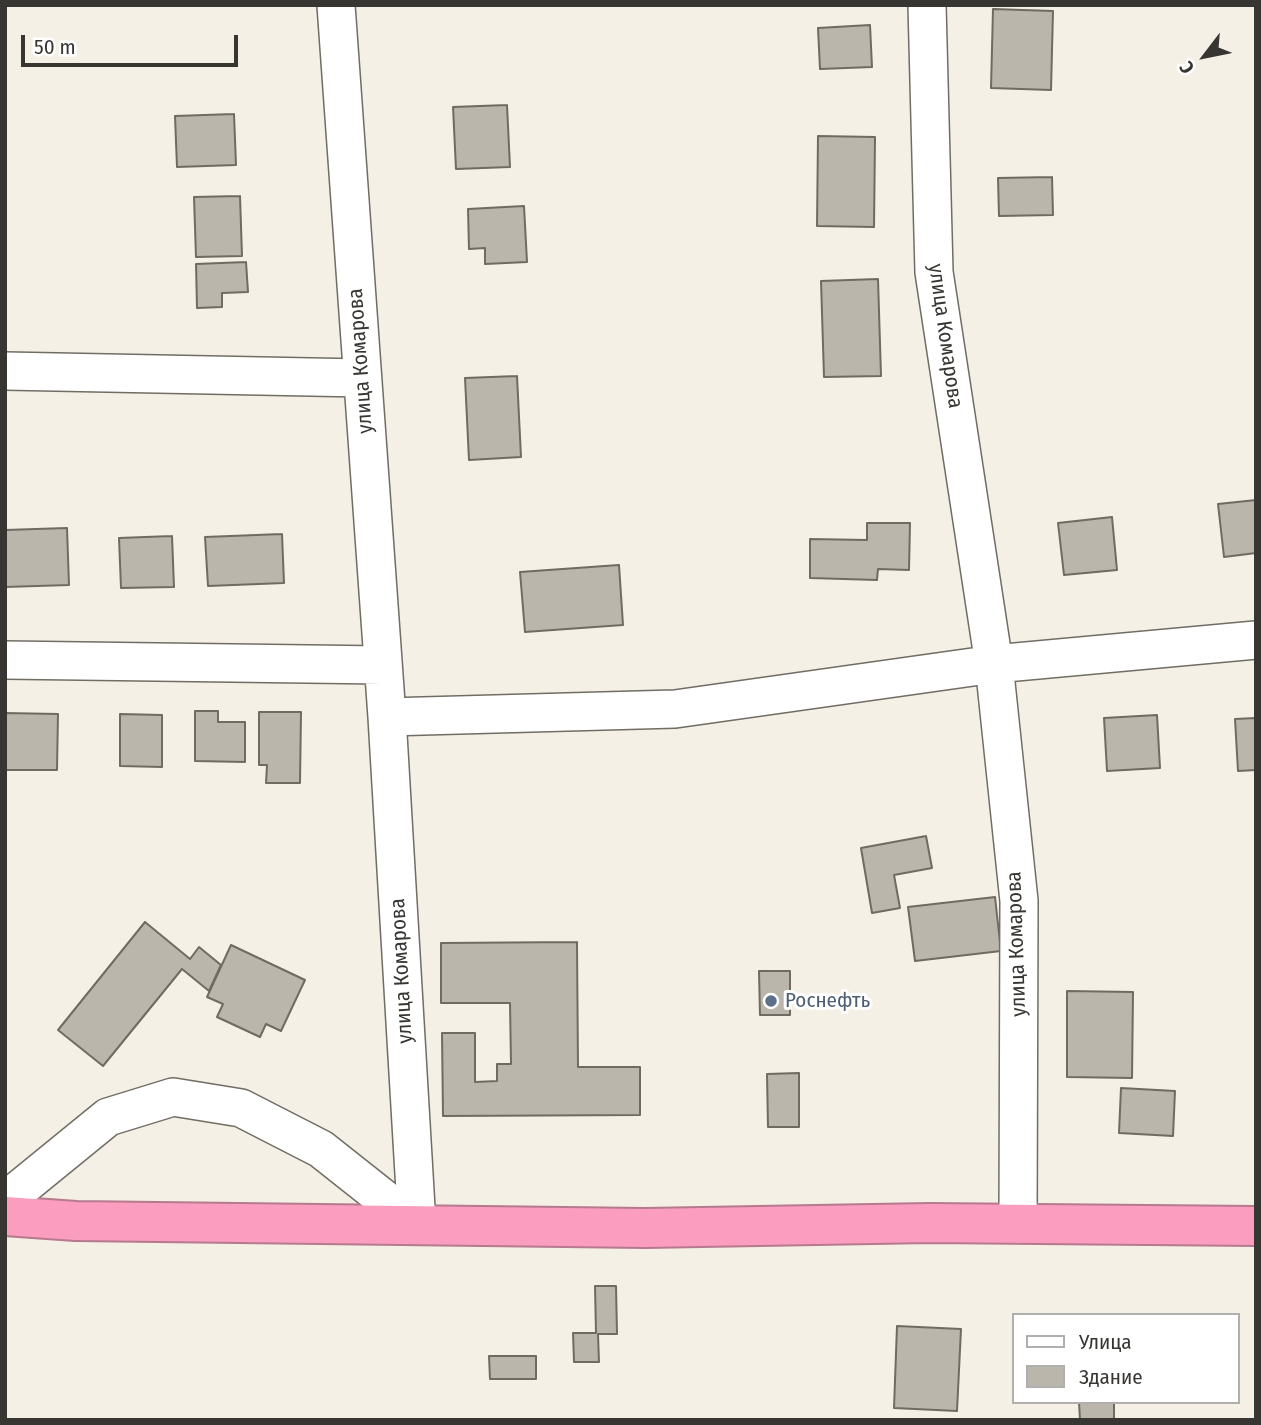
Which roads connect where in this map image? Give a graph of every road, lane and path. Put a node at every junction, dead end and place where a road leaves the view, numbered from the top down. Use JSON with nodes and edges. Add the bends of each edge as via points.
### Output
{"nodes":[{"id":1,"x":336,"y":5,"type":"edge"},
{"id":2,"x":927,"y":5,"type":"edge"},
{"id":3,"x":5,"y":371,"type":"edge"},
{"id":4,"x":362,"y":378,"type":"junction"},
{"id":5,"x":1256,"y":640,"type":"edge"},
{"id":6,"x":5,"y":660,"type":"edge"},
{"id":7,"x":993,"y":664,"type":"junction"},
{"id":8,"x":383,"y":665,"type":"junction"},
{"id":9,"x":387,"y":717,"type":"junction"},
{"id":10,"x":5,"y":1201,"type":"edge"},
{"id":11,"x":5,"y":1216,"type":"edge"},
{"id":12,"x":1018,"y":1224,"type":"junction"},
{"id":13,"x":417,"y":1225,"type":"junction"},
{"id":14,"x":1256,"y":1226,"type":"edge"}],
"edges":[{"from":1,"to":4,"type":"street","name":"улица Комарова"},
{"from":2,"to":7,"type":"street","name":"улица Комарова","via":[[934,272]]},
{"from":3,"to":4,"type":"street"},
{"from":4,"to":8,"type":"street","name":"улица Комарова"},
{"from":5,"to":7,"type":"street"},
{"from":6,"to":8,"type":"street"},
{"from":7,"to":9,"type":"street","via":[[675,709]]},
{"from":7,"to":12,"type":"street","name":"улица Комарова","via":[[1019,901]]},
{"from":8,"to":9,"type":"street","name":"улица Комарова"},
{"from":9,"to":13,"type":"street","name":"улица Комарова"},
{"from":10,"to":13,"type":"street","via":[[108,1117],[173,1097],[241,1108],[321,1149]]},
{"from":11,"to":13,"type":"highway"},
{"from":12,"to":13,"type":"highway"},
{"from":12,"to":14,"type":"highway"}]}
